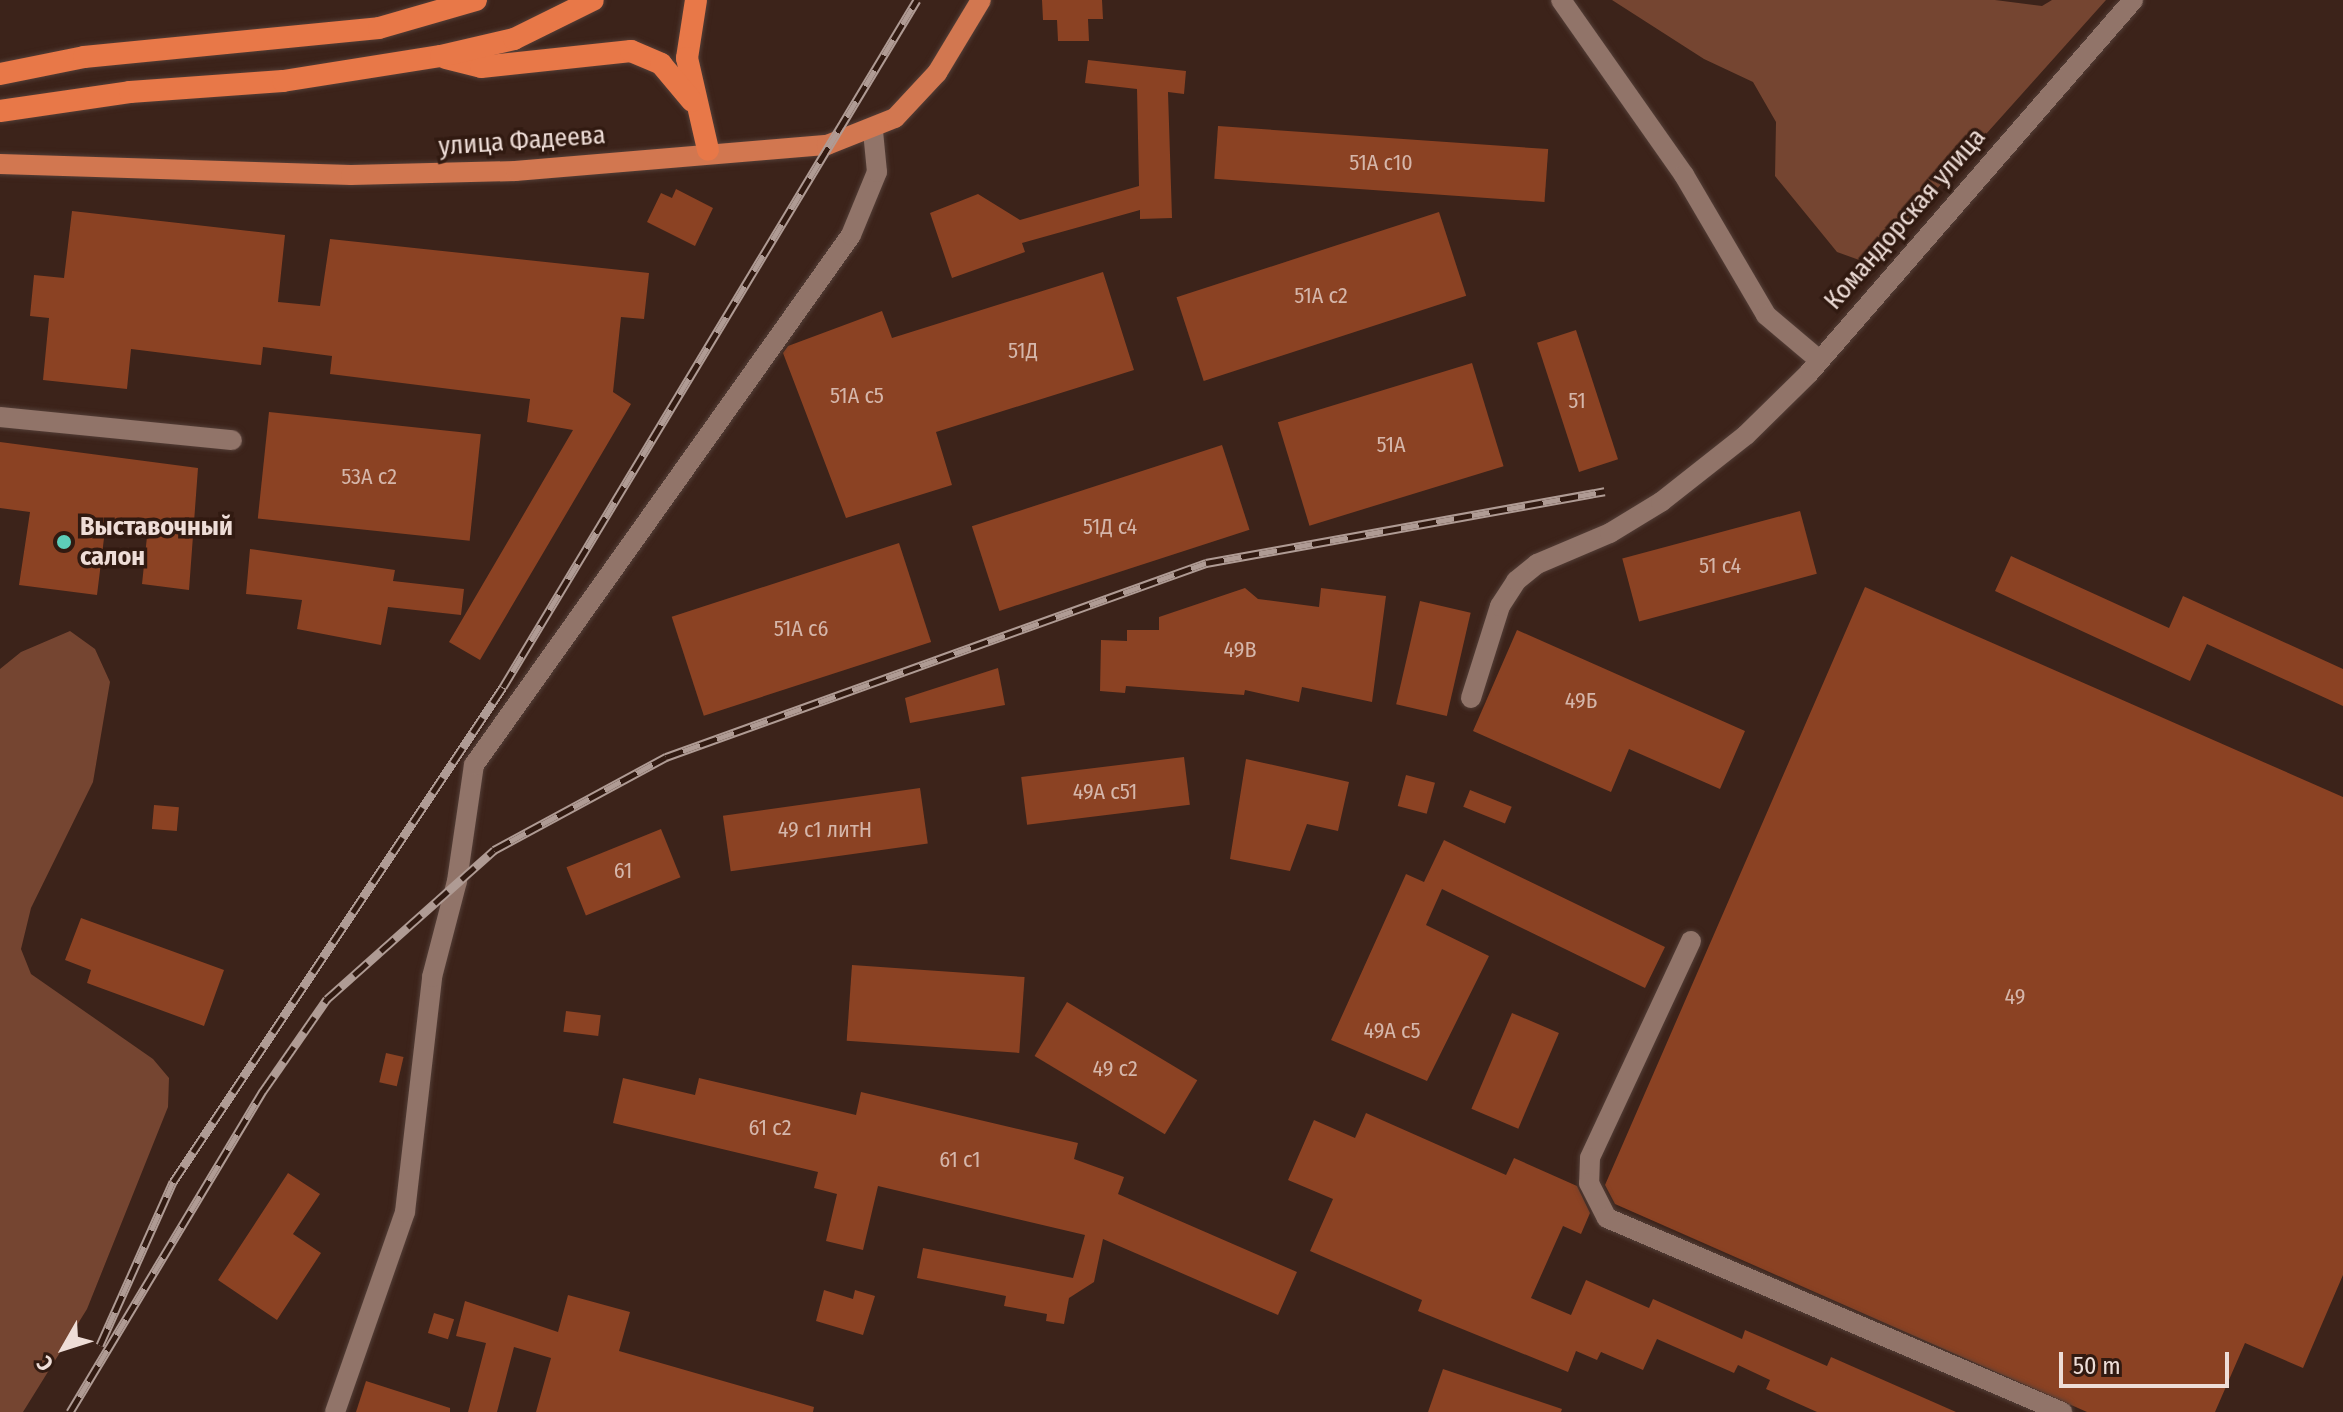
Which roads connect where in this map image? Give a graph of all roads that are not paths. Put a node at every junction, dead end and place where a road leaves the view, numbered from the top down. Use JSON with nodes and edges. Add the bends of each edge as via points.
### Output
{"nodes":[{"id":1,"x":476,"y":0,"type":"edge"},
{"id":2,"x":593,"y":0,"type":"edge"},
{"id":3,"x":696,"y":0,"type":"edge"},
{"id":4,"x":981,"y":0,"type":"edge"},
{"id":5,"x":1561,"y":0,"type":"edge"},
{"id":6,"x":2133,"y":0,"type":"edge"},
{"id":7,"x":441,"y":56,"type":"junction"},
{"id":8,"x":0,"y":74,"type":"edge"},
{"id":9,"x":692,"y":101,"type":"junction"},
{"id":10,"x":0,"y":111,"type":"edge"},
{"id":11,"x":873,"y":131,"type":"junction"},
{"id":12,"x":708,"y":150,"type":"junction"},
{"id":13,"x":0,"y":164,"type":"edge"},
{"id":14,"x":1819,"y":360,"type":"junction"},
{"id":15,"x":0,"y":417,"type":"edge"},
{"id":16,"x":232,"y":440,"type":"dead end"},
{"id":17,"x":1471,"y":698,"type":"dead end"},
{"id":18,"x":1691,"y":941,"type":"dead end"},
{"id":19,"x":335,"y":1412,"type":"edge"},
{"id":20,"x":2062,"y":1412,"type":"edge"}],
"edges":[{"from":1,"to":8,"type":"highway","via":[[379,28],[84,57]]},
{"from":2,"to":7,"type":"highway","via":[[514,39]]},
{"from":3,"to":9,"type":"highway","via":[[689,23]]},
{"from":4,"to":11,"type":"main road","name":"улица Фадеева","via":[[937,73],[895,118]]},
{"from":5,"to":14,"type":"street","via":[[1684,175],[1766,315]]},
{"from":6,"to":14,"type":"street","name":"Командорская улица"},
{"from":7,"to":9,"type":"highway","via":[[481,67],[631,51],[661,64]]},
{"from":7,"to":10,"type":"highway","via":[[283,81],[130,92]]},
{"from":9,"to":12,"type":"highway"},
{"from":11,"to":12,"type":"main road","name":"улица Фадеева","via":[[827,145]]},
{"from":11,"to":19,"type":"street","via":[[877,172],[851,235],[474,765],[457,881],[432,977],[405,1212]]},
{"from":12,"to":13,"type":"main road","name":"улица Фадеева","via":[[516,171],[351,175]]},
{"from":14,"to":17,"type":"street","name":"Командорская улица","via":[[1746,435],[1661,502],[1610,533],[1537,564],[1516,581],[1500,606]]},
{"from":15,"to":16,"type":"street"},
{"from":18,"to":20,"type":"street","via":[[1590,1158],[1589,1183],[1602,1212]]}]}
